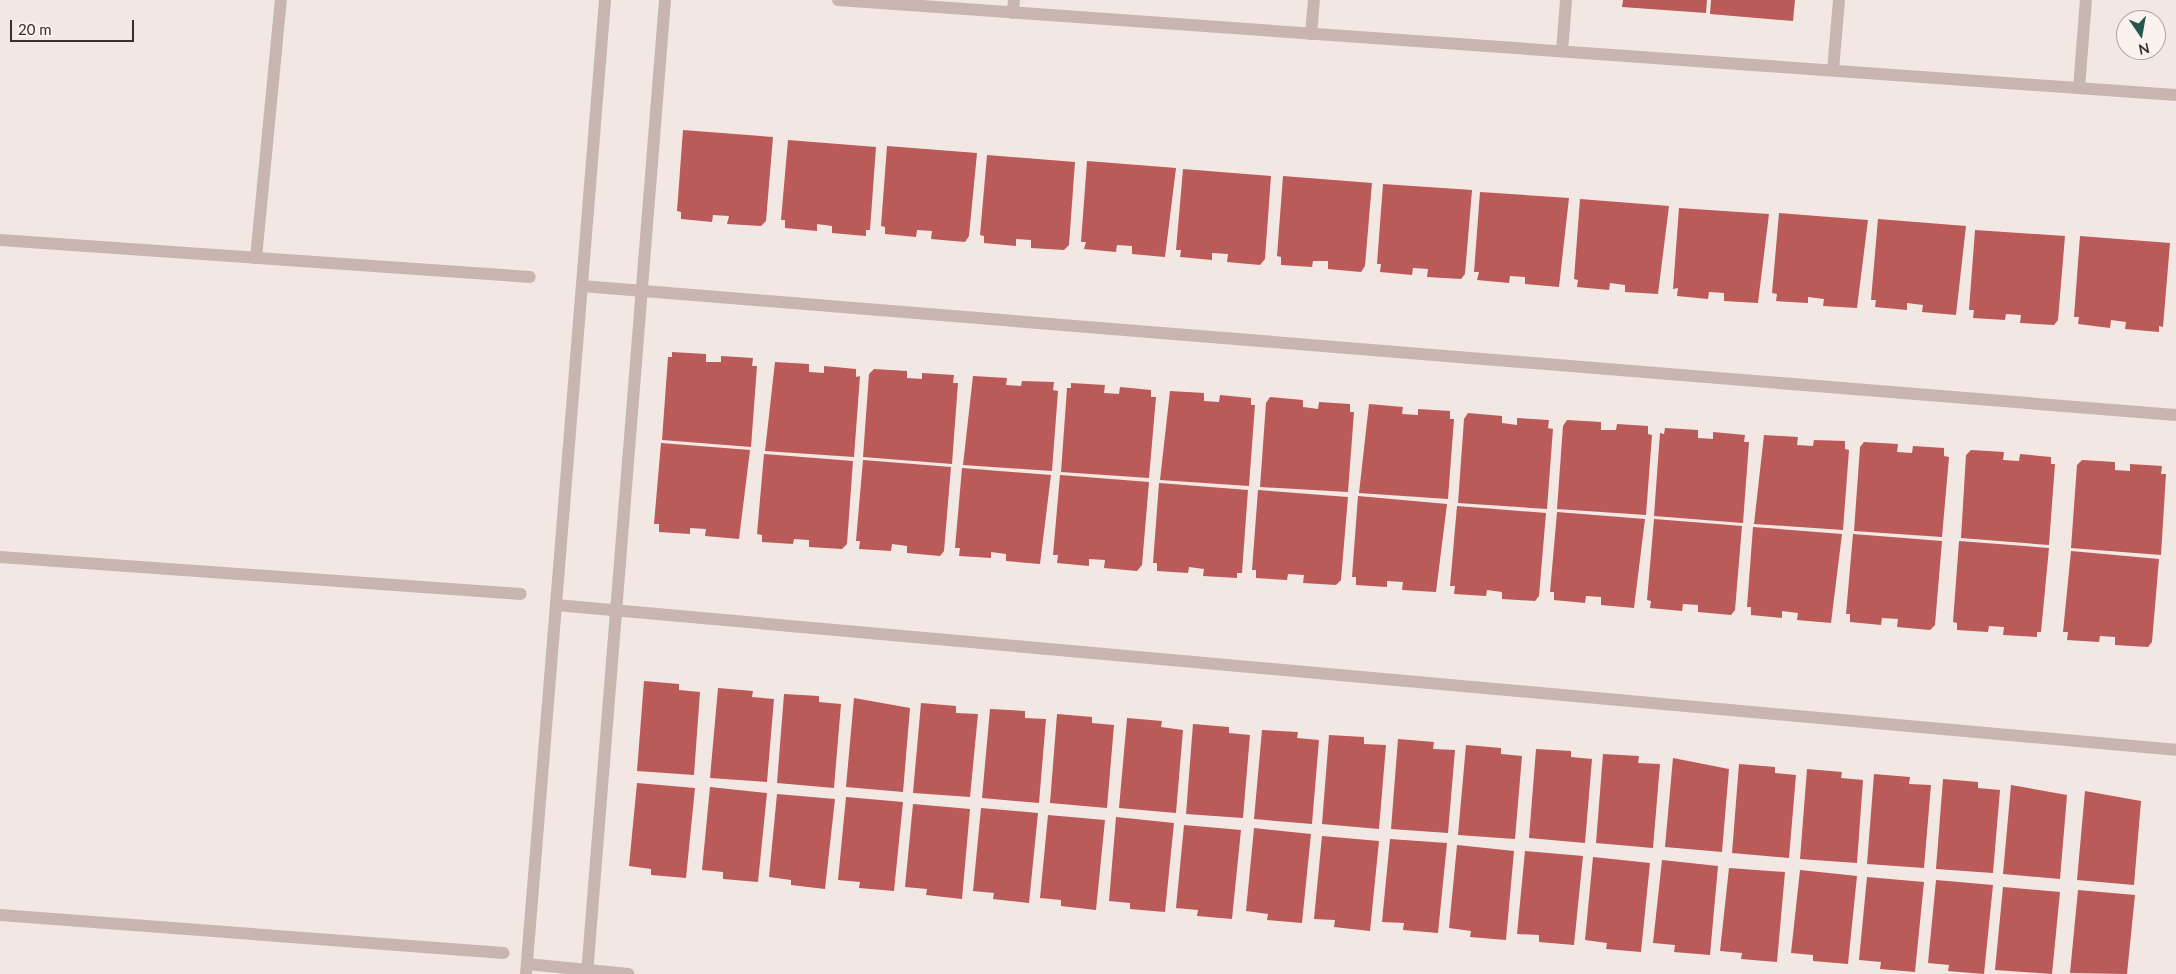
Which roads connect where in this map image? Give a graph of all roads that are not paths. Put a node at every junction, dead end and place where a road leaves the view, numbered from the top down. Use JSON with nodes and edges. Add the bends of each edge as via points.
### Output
{"nodes":[{"id":1,"x":280,"y":0,"type":"edge"},
{"id":2,"x":605,"y":0,"type":"edge"},
{"id":3,"x":664,"y":0,"type":"edge"},
{"id":4,"x":838,"y":0,"type":"edge"},
{"id":5,"x":1314,"y":0,"type":"edge"},
{"id":6,"x":1566,"y":0,"type":"edge"},
{"id":7,"x":1839,"y":0,"type":"edge"},
{"id":8,"x":2086,"y":0,"type":"edge"},
{"id":9,"x":1014,"y":6,"type":"edge"},
{"id":10,"x":1311,"y":34,"type":"junction"},
{"id":11,"x":1562,"y":51,"type":"junction"},
{"id":12,"x":1833,"y":70,"type":"junction"},
{"id":13,"x":2079,"y":88,"type":"junction"},
{"id":14,"x":2176,"y":95,"type":"edge"},
{"id":15,"x":0,"y":240,"type":"edge"},
{"id":16,"x":256,"y":258,"type":"junction"},
{"id":17,"x":530,"y":277,"type":"dead end"},
{"id":18,"x":582,"y":286,"type":"junction"},
{"id":19,"x":643,"y":290,"type":"junction"},
{"id":20,"x":2176,"y":415,"type":"edge"},
{"id":21,"x":0,"y":557,"type":"edge"},
{"id":22,"x":521,"y":594,"type":"dead end"},
{"id":23,"x":556,"y":605,"type":"junction"},
{"id":24,"x":617,"y":608,"type":"junction"},
{"id":25,"x":2176,"y":750,"type":"edge"},
{"id":26,"x":0,"y":915,"type":"edge"},
{"id":27,"x":504,"y":952,"type":"dead end"},
{"id":28,"x":527,"y":969,"type":"edge"},
{"id":29,"x":587,"y":972,"type":"edge"},
{"id":30,"x":629,"y":974,"type":"edge"}],
"edges":[{"from":1,"to":16,"type":"street"},
{"from":2,"to":18,"type":"street"},
{"from":3,"to":19,"type":"street"},
{"from":4,"to":9,"type":"street"},
{"from":5,"to":10,"type":"street"},
{"from":6,"to":11,"type":"street"},
{"from":7,"to":12,"type":"street"},
{"from":8,"to":13,"type":"street"},
{"from":9,"to":10,"type":"street"},
{"from":10,"to":11,"type":"street"},
{"from":11,"to":12,"type":"street"},
{"from":12,"to":13,"type":"street"},
{"from":13,"to":14,"type":"street"},
{"from":15,"to":16,"type":"street"},
{"from":16,"to":17,"type":"street"},
{"from":18,"to":19,"type":"street"},
{"from":18,"to":23,"type":"street"},
{"from":19,"to":20,"type":"street"},
{"from":19,"to":24,"type":"street"},
{"from":21,"to":22,"type":"street"},
{"from":23,"to":24,"type":"street"},
{"from":23,"to":28,"type":"street"},
{"from":24,"to":25,"type":"street"},
{"from":24,"to":29,"type":"street"},
{"from":26,"to":27,"type":"street"},
{"from":28,"to":29,"type":"street"},
{"from":29,"to":30,"type":"street"}]}
